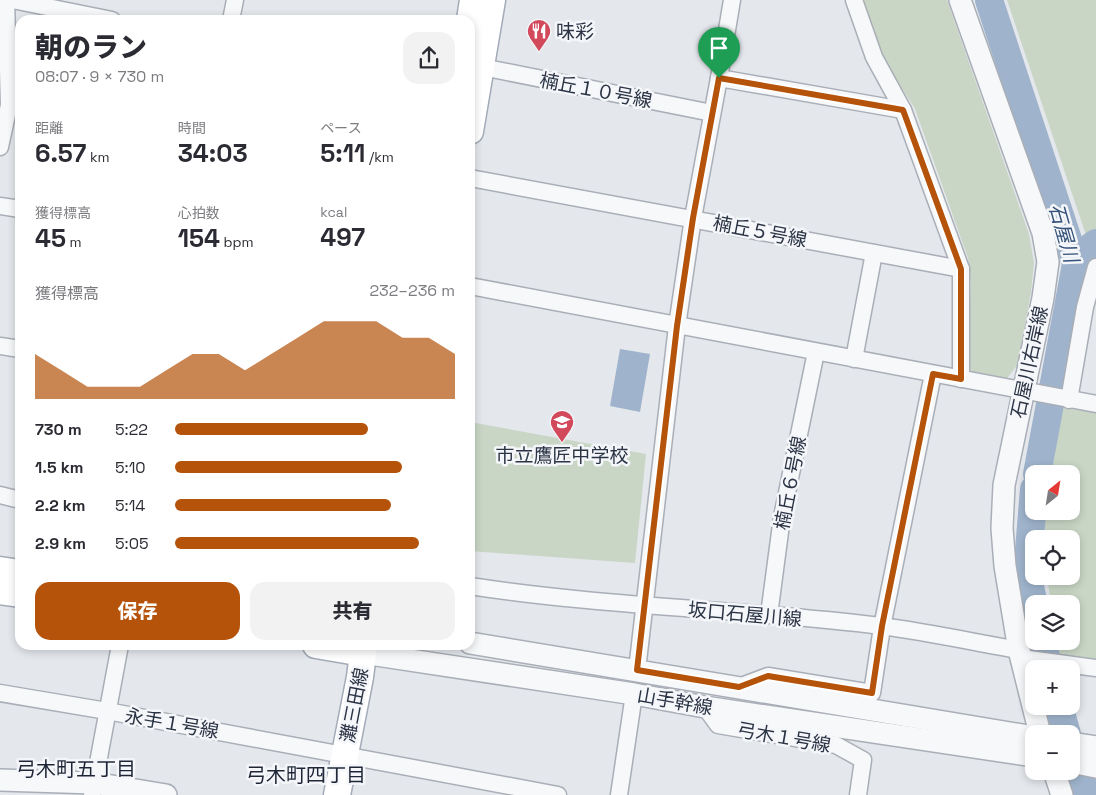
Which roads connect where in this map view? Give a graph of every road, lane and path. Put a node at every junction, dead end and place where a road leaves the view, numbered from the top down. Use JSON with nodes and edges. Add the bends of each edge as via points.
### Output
{"nodes":[{"id":1,"x":6,"y":0,"type":"edge"},
{"id":2,"x":12,"y":0,"type":"edge"},
{"id":3,"x":235,"y":0,"type":"edge"},
{"id":4,"x":473,"y":0,"type":"edge"},
{"id":5,"x":492,"y":0,"type":"edge"},
{"id":6,"x":732,"y":0,"type":"edge"},
{"id":7,"x":854,"y":0,"type":"edge"},
{"id":8,"x":960,"y":0,"type":"edge"},
{"id":9,"x":87,"y":15,"type":"edge"},
{"id":10,"x":232,"y":15,"type":"edge"},
{"id":11,"x":471,"y":15,"type":"edge"},
{"id":12,"x":475,"y":66,"type":"edge"},
{"id":13,"x":719,"y":78,"type":"junction"},
{"id":14,"x":903,"y":110,"type":"junction"},
{"id":15,"x":712,"y":113,"type":"junction"},
{"id":16,"x":0,"y":147,"type":"edge"},
{"id":17,"x":475,"y":179,"type":"edge"},
{"id":18,"x":0,"y":206,"type":"edge"},
{"id":19,"x":15,"y":208,"type":"edge"},
{"id":20,"x":693,"y":218,"type":"junction"},
{"id":21,"x":874,"y":253,"type":"junction"},
{"id":22,"x":1096,"y":267,"type":"edge"},
{"id":23,"x":961,"y":269,"type":"junction"},
{"id":24,"x":475,"y":287,"type":"edge"},
{"id":25,"x":677,"y":326,"type":"junction"},
{"id":26,"x":0,"y":346,"type":"edge"},
{"id":27,"x":15,"y":348,"type":"edge"},
{"id":28,"x":816,"y":352,"type":"junction"},
{"id":29,"x":854,"y":359,"type":"junction"},
{"id":30,"x":933,"y":374,"type":"junction"},
{"id":31,"x":961,"y":379,"type":"junction"},
{"id":32,"x":1032,"y":392,"type":"junction"},
{"id":33,"x":1066,"y":399,"type":"junction"},
{"id":34,"x":1096,"y":404,"type":"edge"},
{"id":35,"x":0,"y":495,"type":"edge"},
{"id":36,"x":15,"y":499,"type":"edge"},
{"id":37,"x":0,"y":570,"type":"edge"},
{"id":38,"x":15,"y":572,"type":"edge"},
{"id":39,"x":475,"y":587,"type":"edge"},
{"id":40,"x":0,"y":590,"type":"edge"},
{"id":41,"x":15,"y":593,"type":"edge"},
{"id":42,"x":644,"y":606,"type":"junction"},
{"id":43,"x":769,"y":615,"type":"junction"},
{"id":44,"x":882,"y":626,"type":"junction"},
{"id":45,"x":475,"y":644,"type":"edge"},
{"id":46,"x":119,"y":650,"type":"edge"},
{"id":47,"x":372,"y":650,"type":"edge"},
{"id":48,"x":1026,"y":656,"type":"junction"},
{"id":49,"x":1096,"y":668,"type":"edge"},
{"id":50,"x":637,"y":670,"type":"junction"},
{"id":51,"x":739,"y":687,"type":"junction"},
{"id":52,"x":0,"y":693,"type":"edge"},
{"id":53,"x":634,"y":694,"type":"junction"},
{"id":54,"x":705,"y":707,"type":"junction"},
{"id":55,"x":107,"y":711,"type":"junction"},
{"id":56,"x":1038,"y":725,"type":"edge"},
{"id":57,"x":1025,"y":735,"type":"edge"},
{"id":58,"x":1080,"y":744,"type":"edge"},
{"id":59,"x":1096,"y":747,"type":"edge"},
{"id":60,"x":1025,"y":755,"type":"edge"},
{"id":61,"x":353,"y":756,"type":"junction"},
{"id":62,"x":1080,"y":764,"type":"edge"},
{"id":63,"x":1096,"y":767,"type":"edge"},
{"id":64,"x":0,"y":780,"type":"edge"},
{"id":65,"x":1057,"y":780,"type":"edge"},
{"id":66,"x":93,"y":789,"type":"edge"},
{"id":67,"x":166,"y":795,"type":"edge"},
{"id":68,"x":337,"y":795,"type":"edge"},
{"id":69,"x":356,"y":795,"type":"edge"},
{"id":70,"x":558,"y":795,"type":"edge"},
{"id":71,"x":619,"y":795,"type":"edge"},
{"id":72,"x":858,"y":795,"type":"edge"},
{"id":73,"x":1062,"y":795,"type":"edge"}],
"edges":[{"from":1,"to":16,"type":"street","via":[[9,105]]},
{"from":2,"to":9,"type":"street"},
{"from":3,"to":10,"type":"street"},
{"from":4,"to":11,"type":"main road"},
{"from":5,"to":12,"type":"main road"},
{"from":6,"to":13,"type":"street"},
{"from":7,"to":14,"type":"street","via":[[874,57]]},
{"from":8,"to":32,"type":"street","name":"石屋川右岸線","via":[[1043,233],[1048,262]]},
{"from":12,"to":15,"type":"street","name":"楠丘１０号線"},
{"from":13,"to":14,"type":"street"},
{"from":13,"to":15,"type":"street"},
{"from":14,"to":23,"type":"street"},
{"from":15,"to":20,"type":"street"},
{"from":17,"to":20,"type":"street","name":"楠丘５号線"},
{"from":18,"to":19,"type":"street"},
{"from":20,"to":21,"type":"street","name":"楠丘５号線"},
{"from":20,"to":25,"type":"street"},
{"from":21,"to":23,"type":"street","name":"楠丘５号線"},
{"from":21,"to":29,"type":"street"},
{"from":22,"to":33,"type":"street"},
{"from":23,"to":31,"type":"street"},
{"from":24,"to":25,"type":"street"},
{"from":25,"to":28,"type":"street"},
{"from":25,"to":42,"type":"street"},
{"from":26,"to":27,"type":"street"},
{"from":28,"to":29,"type":"street"},
{"from":28,"to":43,"type":"street","name":"楠丘６号線","via":[[782,517]]},
{"from":29,"to":30,"type":"street"},
{"from":30,"to":31,"type":"street"},
{"from":30,"to":44,"type":"street"},
{"from":31,"to":32,"type":"street"},
{"from":32,"to":33,"type":"street"},
{"from":32,"to":48,"type":"street","name":"石屋川右岸線","via":[[1004,485],[1002,528],[1005,566]]},
{"from":33,"to":34,"type":"street"},
{"from":35,"to":36,"type":"street"},
{"from":37,"to":38,"type":"main road"},
{"from":39,"to":42,"type":"street","name":"坂口石屋川線"},
{"from":40,"to":41,"type":"main road"},
{"from":42,"to":43,"type":"street","name":"坂口石屋川線"},
{"from":42,"to":50,"type":"street"},
{"from":43,"to":44,"type":"street","name":"坂口石屋川線"},
{"from":44,"to":48,"type":"street","name":"坂口石屋川線"},
{"from":44,"to":51,"type":"street","via":[[872,693],[768,676]]},
{"from":45,"to":50,"type":"street","name":"山手幹線"},
{"from":46,"to":55,"type":"street"},
{"from":47,"to":53,"type":"street","name":"山手幹線"},
{"from":47,"to":61,"type":"main road","name":"灘三田線"},
{"from":48,"to":49,"type":"street","name":"坂口石屋川線"},
{"from":48,"to":56,"type":"street","name":"石屋川右岸線"},
{"from":50,"to":51,"type":"street","name":"山手幹線"},
{"from":51,"to":57,"type":"street","name":"山手幹線"},
{"from":52,"to":55,"type":"street","name":"永手１号線"},
{"from":53,"to":54,"type":"street","name":"山手幹線"},
{"from":53,"to":71,"type":"street"},
{"from":54,"to":60,"type":"street","name":"山手幹線"},
{"from":54,"to":72,"type":"street","name":"弓木１号線","via":[[718,725],[836,745],[863,760]]},
{"from":55,"to":61,"type":"street","name":"永手１号線"},
{"from":55,"to":66,"type":"street"},
{"from":58,"to":59,"type":"street"},
{"from":61,"to":68,"type":"main road","name":"灘三田線"},
{"from":61,"to":69,"type":"main road","name":"灘三田線"},
{"from":61,"to":70,"type":"street","name":"永手１号線"},
{"from":62,"to":63,"type":"street"},
{"from":64,"to":66,"type":"street"},
{"from":65,"to":73,"type":"street"},
{"from":66,"to":67,"type":"street"}]}
